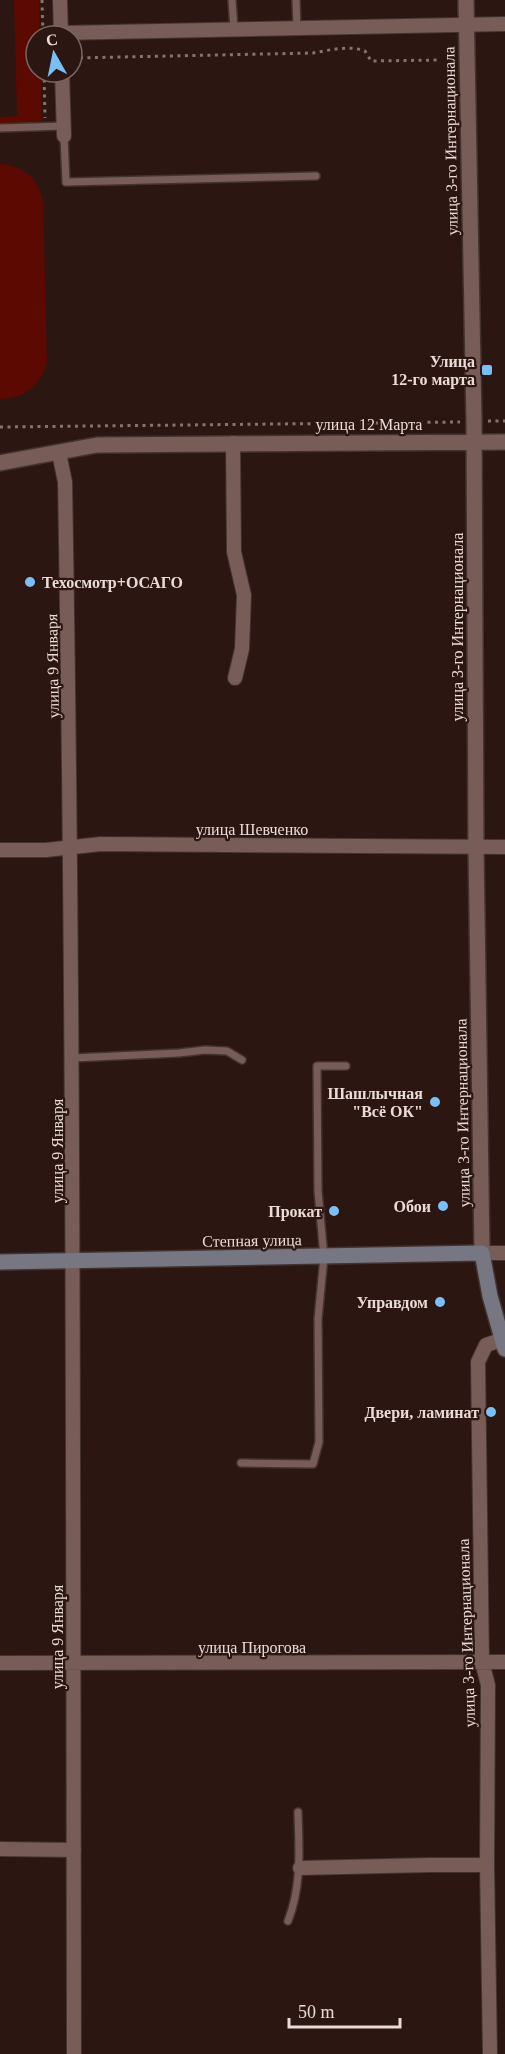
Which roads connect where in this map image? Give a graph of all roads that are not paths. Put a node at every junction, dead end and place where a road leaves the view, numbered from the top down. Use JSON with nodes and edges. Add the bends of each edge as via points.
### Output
{"nodes":[{"id":1,"x":60,"y":0,"type":"edge"},
{"id":2,"x":232,"y":0,"type":"edge"},
{"id":3,"x":296,"y":0,"type":"edge"},
{"id":4,"x":466,"y":0,"type":"edge"},
{"id":5,"x":61,"y":24,"type":"edge"},
{"id":6,"x":466,"y":24,"type":"junction"},
{"id":7,"x":505,"y":24,"type":"edge"},
{"id":8,"x":297,"y":28,"type":"junction"},
{"id":9,"x":234,"y":29,"type":"junction"},
{"id":10,"x":84,"y":34,"type":"edge"},
{"id":11,"x":62,"y":84,"type":"edge"},
{"id":12,"x":0,"y":128,"type":"edge"},
{"id":13,"x":64,"y":131,"type":"junction"},
{"id":14,"x":316,"y":176,"type":"dead end"},
{"id":15,"x":474,"y":442,"type":"junction"},
{"id":16,"x":505,"y":442,"type":"edge"},
{"id":17,"x":233,"y":443,"type":"junction"},
{"id":18,"x":59,"y":453,"type":"junction"},
{"id":19,"x":0,"y":463,"type":"edge"},
{"id":20,"x":235,"y":678,"type":"dead end"},
{"id":21,"x":71,"y":846,"type":"junction"},
{"id":22,"x":476,"y":847,"type":"junction"},
{"id":23,"x":505,"y":847,"type":"edge"},
{"id":24,"x":0,"y":850,"type":"edge"},
{"id":25,"x":73,"y":1058,"type":"junction"},
{"id":26,"x":242,"y":1060,"type":"dead end"},
{"id":27,"x":346,"y":1066,"type":"dead end"},
{"id":28,"x":482,"y":1253,"type":"junction"},
{"id":29,"x":505,"y":1253,"type":"edge"},
{"id":30,"x":324,"y":1257,"type":"junction"},
{"id":31,"x":0,"y":1262,"type":"edge"},
{"id":32,"x":74,"y":1262,"type":"junction"},
{"id":33,"x":503,"y":1344,"type":"edge"},
{"id":34,"x":241,"y":1463,"type":"dead end"},
{"id":35,"x":482,"y":1662,"type":"junction"},
{"id":36,"x":505,"y":1662,"type":"edge"},
{"id":37,"x":0,"y":1663,"type":"edge"},
{"id":38,"x":74,"y":1664,"type":"junction"},
{"id":39,"x":298,"y":1812,"type":"dead end"},
{"id":40,"x":0,"y":1849,"type":"edge"},
{"id":41,"x":74,"y":1850,"type":"junction"},
{"id":42,"x":487,"y":1866,"type":"junction"},
{"id":43,"x":300,"y":1868,"type":"junction"},
{"id":44,"x":288,"y":1921,"type":"dead end"},
{"id":45,"x":74,"y":2054,"type":"edge"},
{"id":46,"x":490,"y":2054,"type":"edge"}],
"edges":[{"from":1,"to":5,"type":"street"},
{"from":2,"to":9,"type":"lane"},
{"from":3,"to":8,"type":"lane"},
{"from":4,"to":6,"type":"street","name":"улица 3-го Интернационала"},
{"from":6,"to":7,"type":"street"},
{"from":6,"to":8,"type":"street"},
{"from":6,"to":15,"type":"street","name":"улица 3-го Интернационала"},
{"from":8,"to":9,"type":"street"},
{"from":9,"to":10,"type":"street"},
{"from":11,"to":13,"type":"street"},
{"from":12,"to":13,"type":"lane","via":[[45,126]]},
{"from":13,"to":14,"type":"lane","via":[[66,182]]},
{"from":15,"to":16,"type":"street","name":"улица 12 Марта"},
{"from":15,"to":17,"type":"street","name":"улица 12 Марта"},
{"from":15,"to":22,"type":"street","name":"улица 3-го Интернационала"},
{"from":17,"to":18,"type":"street","name":"улица 12 Марта","via":[[97,444]]},
{"from":17,"to":20,"type":"street","via":[[234,552],[244,595],[242,649]]},
{"from":18,"to":19,"type":"street","name":"улица 12 Марта"},
{"from":18,"to":21,"type":"street","name":"улица 9 Января","via":[[66,482]]},
{"from":21,"to":22,"type":"street","name":"улица Шевченко"},
{"from":21,"to":24,"type":"street","name":"улица Шевченко"},
{"from":21,"to":25,"type":"street","name":"улица 9 Января"},
{"from":22,"to":23,"type":"street","name":"улица Шевченко"},
{"from":22,"to":28,"type":"street","name":"улица 3-го Интернационала"},
{"from":25,"to":26,"type":"lane","via":[[205,1050],[227,1051]]},
{"from":25,"to":32,"type":"street","name":"улица 9 Января"},
{"from":27,"to":30,"type":"lane","via":[[317,1066],[318,1191]]},
{"from":28,"to":29,"type":"street","name":"Степная улица"},
{"from":28,"to":30,"type":"main road","name":"Степная улица"},
{"from":28,"to":33,"type":"main road"},
{"from":30,"to":32,"type":"main road","name":"Степная улица"},
{"from":30,"to":34,"type":"lane","via":[[318,1319],[319,1442],[314,1464]]},
{"from":31,"to":32,"type":"main road","name":"Степная улица"},
{"from":32,"to":38,"type":"street","name":"улица 9 Января"},
{"from":33,"to":35,"type":"street","name":"улица 3-го Интернационала","via":[[486,1345],[478,1362]]},
{"from":35,"to":36,"type":"street","name":"улица Пирогова"},
{"from":35,"to":38,"type":"street","name":"улица Пирогова"},
{"from":35,"to":42,"type":"street","name":"улица 3-го Интернационала","via":[[488,1685]]},
{"from":37,"to":38,"type":"street","name":"улица Пирогова"},
{"from":38,"to":41,"type":"street","name":"улица 9 Января"},
{"from":39,"to":43,"type":"lane"},
{"from":40,"to":41,"type":"street"},
{"from":41,"to":45,"type":"street","name":"улица 9 Января"},
{"from":42,"to":43,"type":"street"},
{"from":42,"to":46,"type":"street","name":"улица 3-го Интернационала"},
{"from":43,"to":44,"type":"lane"}]}
